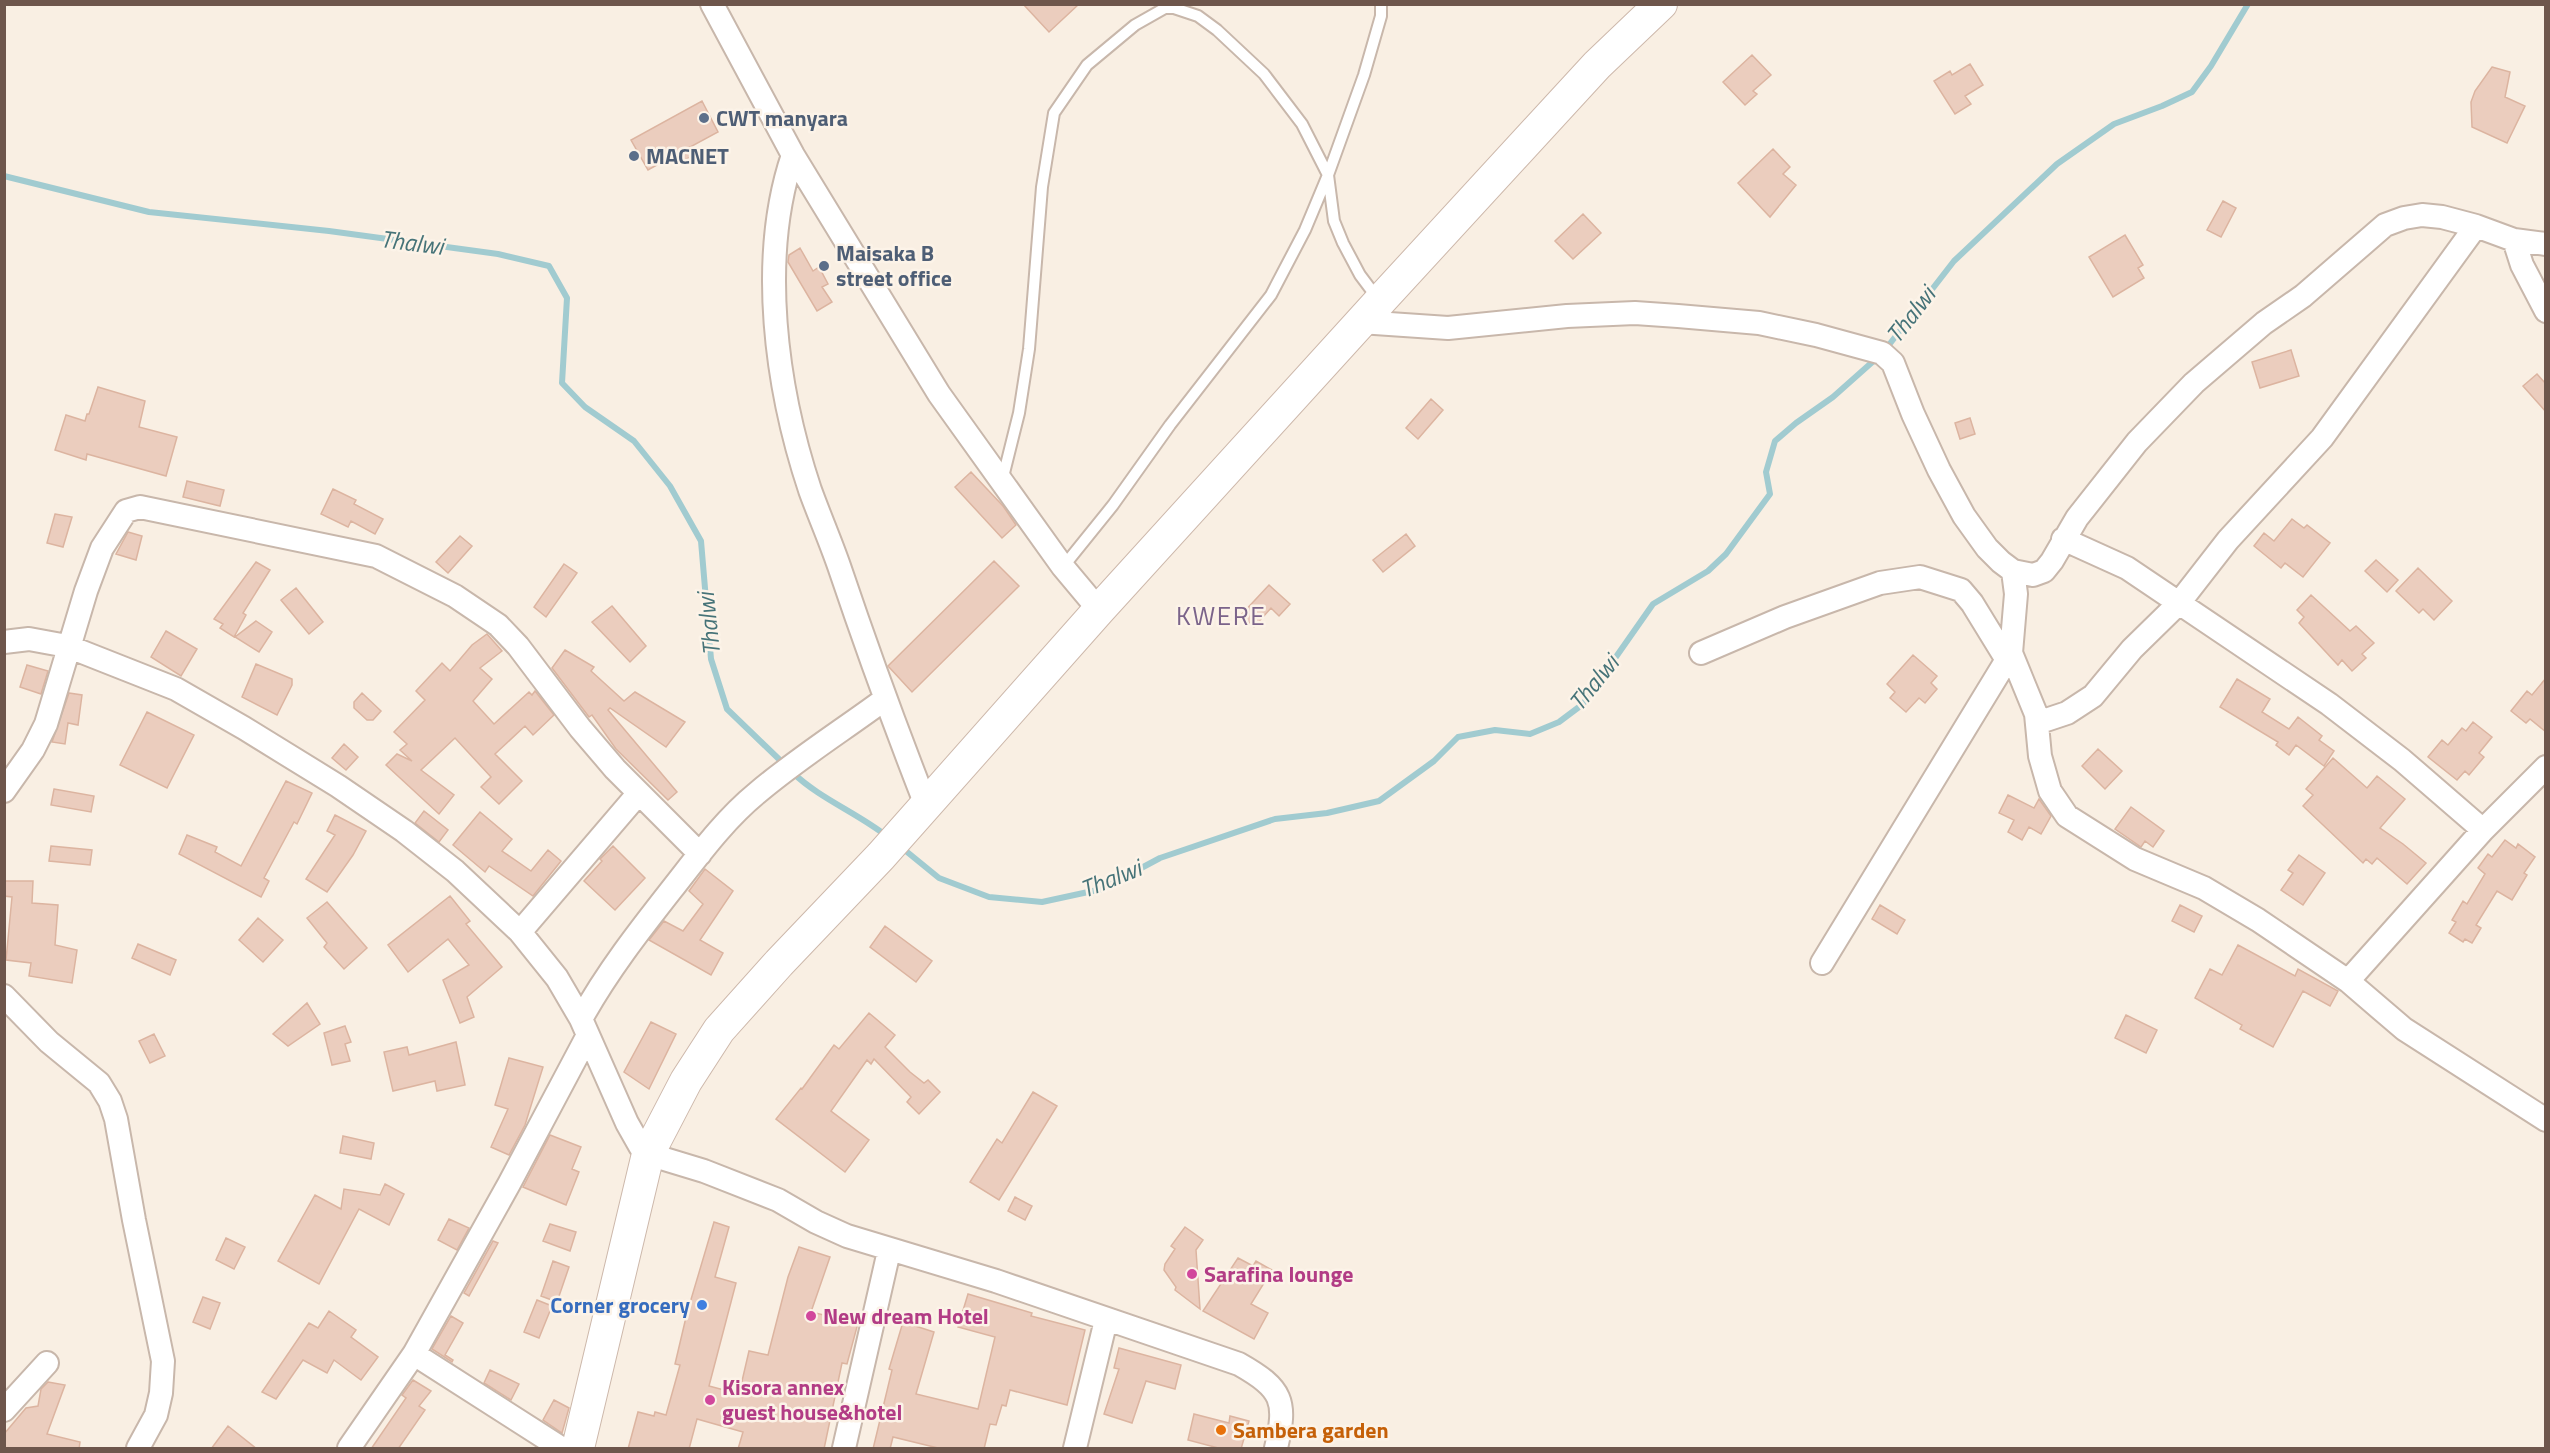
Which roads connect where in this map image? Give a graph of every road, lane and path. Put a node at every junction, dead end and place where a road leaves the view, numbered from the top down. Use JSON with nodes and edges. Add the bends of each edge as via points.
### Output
{"nodes":[{"id":1,"x":712,"y":4,"type":"edge"},
{"id":2,"x":1381,"y":4,"type":"edge"},
{"id":3,"x":1660,"y":4,"type":"edge"},
{"id":4,"x":793,"y":155,"type":"junction"},
{"id":5,"x":1328,"y":176,"type":"junction"},
{"id":6,"x":2476,"y":226,"type":"junction"},
{"id":7,"x":2514,"y":240,"type":"junction"},
{"id":8,"x":2546,"y":244,"type":"edge"},
{"id":9,"x":2546,"y":311,"type":"edge"},
{"id":10,"x":1370,"y":312,"type":"junction"},
{"id":11,"x":1002,"y":482,"type":"junction"},
{"id":12,"x":2063,"y":539,"type":"junction"},
{"id":13,"x":1063,"y":567,"type":"junction"},
{"id":14,"x":2013,"y":570,"type":"junction"},
{"id":15,"x":2179,"y":603,"type":"junction"},
{"id":16,"x":1099,"y":610,"type":"junction"},
{"id":17,"x":4,"y":629,"type":"edge"},
{"id":18,"x":29,"y":639,"type":"junction"},
{"id":19,"x":4,"y":642,"type":"edge"},
{"id":20,"x":67,"y":646,"type":"junction"},
{"id":21,"x":1701,"y":653,"type":"dead end"},
{"id":22,"x":2009,"y":657,"type":"junction"},
{"id":23,"x":885,"y":699,"type":"junction"},
{"id":24,"x":2037,"y":723,"type":"junction"},
{"id":25,"x":2546,"y":766,"type":"edge"},
{"id":26,"x":4,"y":791,"type":"edge"},
{"id":27,"x":638,"y":794,"type":"junction"},
{"id":28,"x":917,"y":816,"type":"junction"},
{"id":29,"x":2483,"y":830,"type":"junction"},
{"id":30,"x":700,"y":854,"type":"junction"},
{"id":31,"x":520,"y":932,"type":"junction"},
{"id":32,"x":1822,"y":963,"type":"dead end"},
{"id":33,"x":2348,"y":981,"type":"junction"},
{"id":34,"x":4,"y":996,"type":"edge"},
{"id":35,"x":584,"y":1028,"type":"junction"},
{"id":36,"x":2546,"y":1120,"type":"edge"},
{"id":37,"x":648,"y":1154,"type":"junction"},
{"id":38,"x":889,"y":1251,"type":"junction"},
{"id":39,"x":1106,"y":1320,"type":"junction"},
{"id":40,"x":414,"y":1354,"type":"junction"},
{"id":41,"x":47,"y":1363,"type":"dead end"},
{"id":42,"x":4,"y":1410,"type":"edge"},
{"id":43,"x":138,"y":1449,"type":"edge"},
{"id":44,"x":349,"y":1449,"type":"edge"},
{"id":45,"x":561,"y":1449,"type":"edge"},
{"id":46,"x":578,"y":1449,"type":"edge"},
{"id":47,"x":844,"y":1449,"type":"edge"},
{"id":48,"x":1075,"y":1449,"type":"edge"},
{"id":49,"x":1276,"y":1449,"type":"edge"}],
"edges":[{"from":1,"to":4,"type":"street"},
{"from":2,"to":5,"type":"lane","via":[[1364,75]]},
{"from":3,"to":10,"type":"street","via":[[1597,64]]},
{"from":4,"to":11,"type":"street","via":[[939,394]]},
{"from":4,"to":23,"type":"street","via":[[776,238],[774,290],[783,374],[810,489]]},
{"from":5,"to":10,"type":"lane","via":[[1334,221],[1360,275]]},
{"from":5,"to":11,"type":"lane","via":[[1302,124],[1264,74],[1198,16],[1165,8],[1135,25],[1087,65],[1054,113],[1042,187],[1029,349]]},
{"from":5,"to":13,"type":"lane","via":[[1271,295]]},
{"from":6,"to":7,"type":"street"},
{"from":6,"to":12,"type":"street","via":[[2422,215],[2394,221],[2374,233],[2194,384],[2137,442]]},
{"from":6,"to":15,"type":"street","via":[[2322,438],[2228,540]]},
{"from":7,"to":8,"type":"street"},
{"from":7,"to":9,"type":"street","via":[[2522,266]]},
{"from":10,"to":14,"type":"street","via":[[1448,328],[1567,316],[1678,316],[1760,323],[1882,352],[1893,363],[1913,414],[1964,516],[1987,548]]},
{"from":10,"to":16,"type":"street"},
{"from":11,"to":13,"type":"street"},
{"from":12,"to":14,"type":"street","via":[[2044,571],[2033,575]]},
{"from":12,"to":15,"type":"street","via":[[2127,568]]},
{"from":13,"to":16,"type":"street"},
{"from":14,"to":22,"type":"street","via":[[2016,594]]},
{"from":15,"to":24,"type":"street","via":[[2132,649],[2093,696],[2067,713]]},
{"from":15,"to":29,"type":"street","via":[[2329,704]]},
{"from":16,"to":28,"type":"street"},
{"from":17,"to":18,"type":"street"},
{"from":18,"to":19,"type":"street"},
{"from":18,"to":20,"type":"street"},
{"from":20,"to":26,"type":"street","via":[[46,724]]},
{"from":20,"to":27,"type":"street","via":[[102,548],[126,510],[135,507],[376,556],[455,596],[498,625]]},
{"from":20,"to":31,"type":"street","via":[[176,689],[320,774],[447,864]]},
{"from":21,"to":22,"type":"street","via":[[1880,583],[1920,577],[1961,590]]},
{"from":22,"to":24,"type":"street"},
{"from":22,"to":32,"type":"street"},
{"from":23,"to":28,"type":"street"},
{"from":23,"to":30,"type":"street","via":[[756,794]]},
{"from":24,"to":33,"type":"street","via":[[2047,782],[2067,816],[2135,859],[2217,895]]},
{"from":25,"to":29,"type":"street"},
{"from":27,"to":30,"type":"street"},
{"from":27,"to":31,"type":"street"},
{"from":28,"to":37,"type":"street","via":[[719,1030],[686,1081]]},
{"from":29,"to":33,"type":"street"},
{"from":30,"to":35,"type":"street","via":[[603,980]]},
{"from":31,"to":35,"type":"street","via":[[557,978]]},
{"from":33,"to":36,"type":"street","via":[[2404,1029]]},
{"from":34,"to":43,"type":"street","via":[[49,1042],[99,1083],[116,1119],[163,1360],[156,1415]]},
{"from":35,"to":37,"type":"street","via":[[627,1123]]},
{"from":35,"to":40,"type":"street","via":[[509,1184]]},
{"from":37,"to":38,"type":"street","via":[[778,1200],[832,1230]]},
{"from":37,"to":46,"type":"street"},
{"from":38,"to":39,"type":"street","via":[[996,1281]]},
{"from":38,"to":47,"type":"street"},
{"from":39,"to":48,"type":"street"},
{"from":39,"to":49,"type":"street","via":[[1213,1354],[1259,1376],[1275,1392],[1282,1409]]},
{"from":40,"to":44,"type":"street"},
{"from":40,"to":45,"type":"street"},
{"from":41,"to":42,"type":"street"}]}
